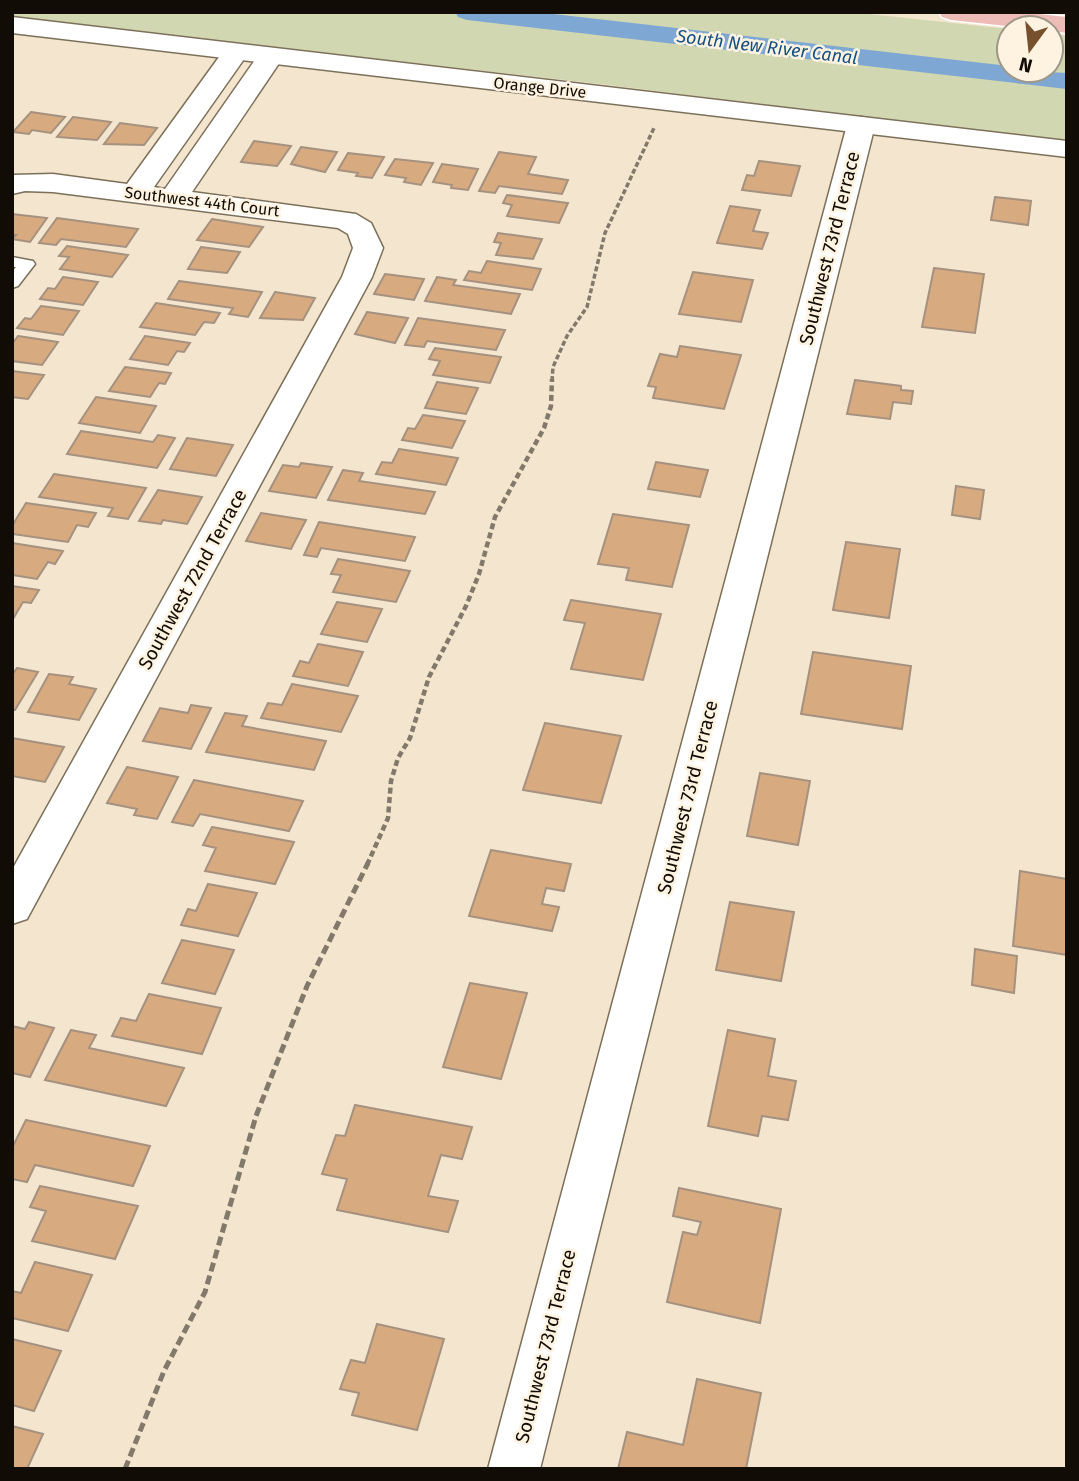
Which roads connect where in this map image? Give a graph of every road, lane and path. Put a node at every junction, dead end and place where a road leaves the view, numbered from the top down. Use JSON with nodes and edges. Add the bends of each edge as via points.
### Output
{"nodes":[{"id":1,"x":951,"y":12,"type":"edge"},
{"id":2,"x":1067,"y":25,"type":"edge"},
{"id":3,"x":12,"y":26,"type":"edge"},
{"id":4,"x":236,"y":52,"type":"junction"},
{"id":5,"x":271,"y":56,"type":"junction"},
{"id":6,"x":658,"y":118,"type":"dead end"},
{"id":7,"x":861,"y":125,"type":"junction"},
{"id":8,"x":1067,"y":149,"type":"edge"},
{"id":9,"x":16,"y":184,"type":"edge"},
{"id":10,"x":135,"y":193,"type":"junction"},
{"id":11,"x":173,"y":198,"type":"junction"},
{"id":12,"x":368,"y":248,"type":"joint"},
{"id":13,"x":12,"y":262,"type":"edge"},
{"id":14,"x":12,"y":283,"type":"edge"},
{"id":15,"x":12,"y":908,"type":"edge"},
{"id":16,"x":125,"y":1469,"type":"edge"},
{"id":17,"x":514,"y":1469,"type":"edge"}],
"edges":[{"from":1,"to":2,"type":"main road"},
{"from":3,"to":4,"type":"street","name":"Orange Drive"},
{"from":4,"to":5,"type":"street","name":"Orange Drive"},
{"from":4,"to":10,"type":"street"},
{"from":5,"to":7,"type":"street","name":"Orange Drive"},
{"from":5,"to":11,"type":"street"},
{"from":6,"to":16,"type":"path","via":[[605,233],[587,307],[553,367],[551,406],[544,428],[495,517],[466,606],[429,677],[395,769],[387,818],[376,848],[307,986],[260,1104],[205,1292],[164,1371]]},
{"from":7,"to":8,"type":"street","name":"Orange Drive"},
{"from":7,"to":17,"type":"street","name":"Southwest 73rd Terrace"},
{"from":9,"to":10,"type":"street","name":"Southwest 44th Court","via":[[53,183]]},
{"from":10,"to":11,"type":"street","name":"Southwest 44th Court"},
{"from":11,"to":12,"type":"street","name":"Southwest 44th Court","via":[[346,220],[361,229]]},
{"from":12,"to":15,"type":"street","name":"Southwest 72nd Terrace","via":[[339,311]]},
{"from":13,"to":14,"type":"lane","via":[[27,264]]}]}
